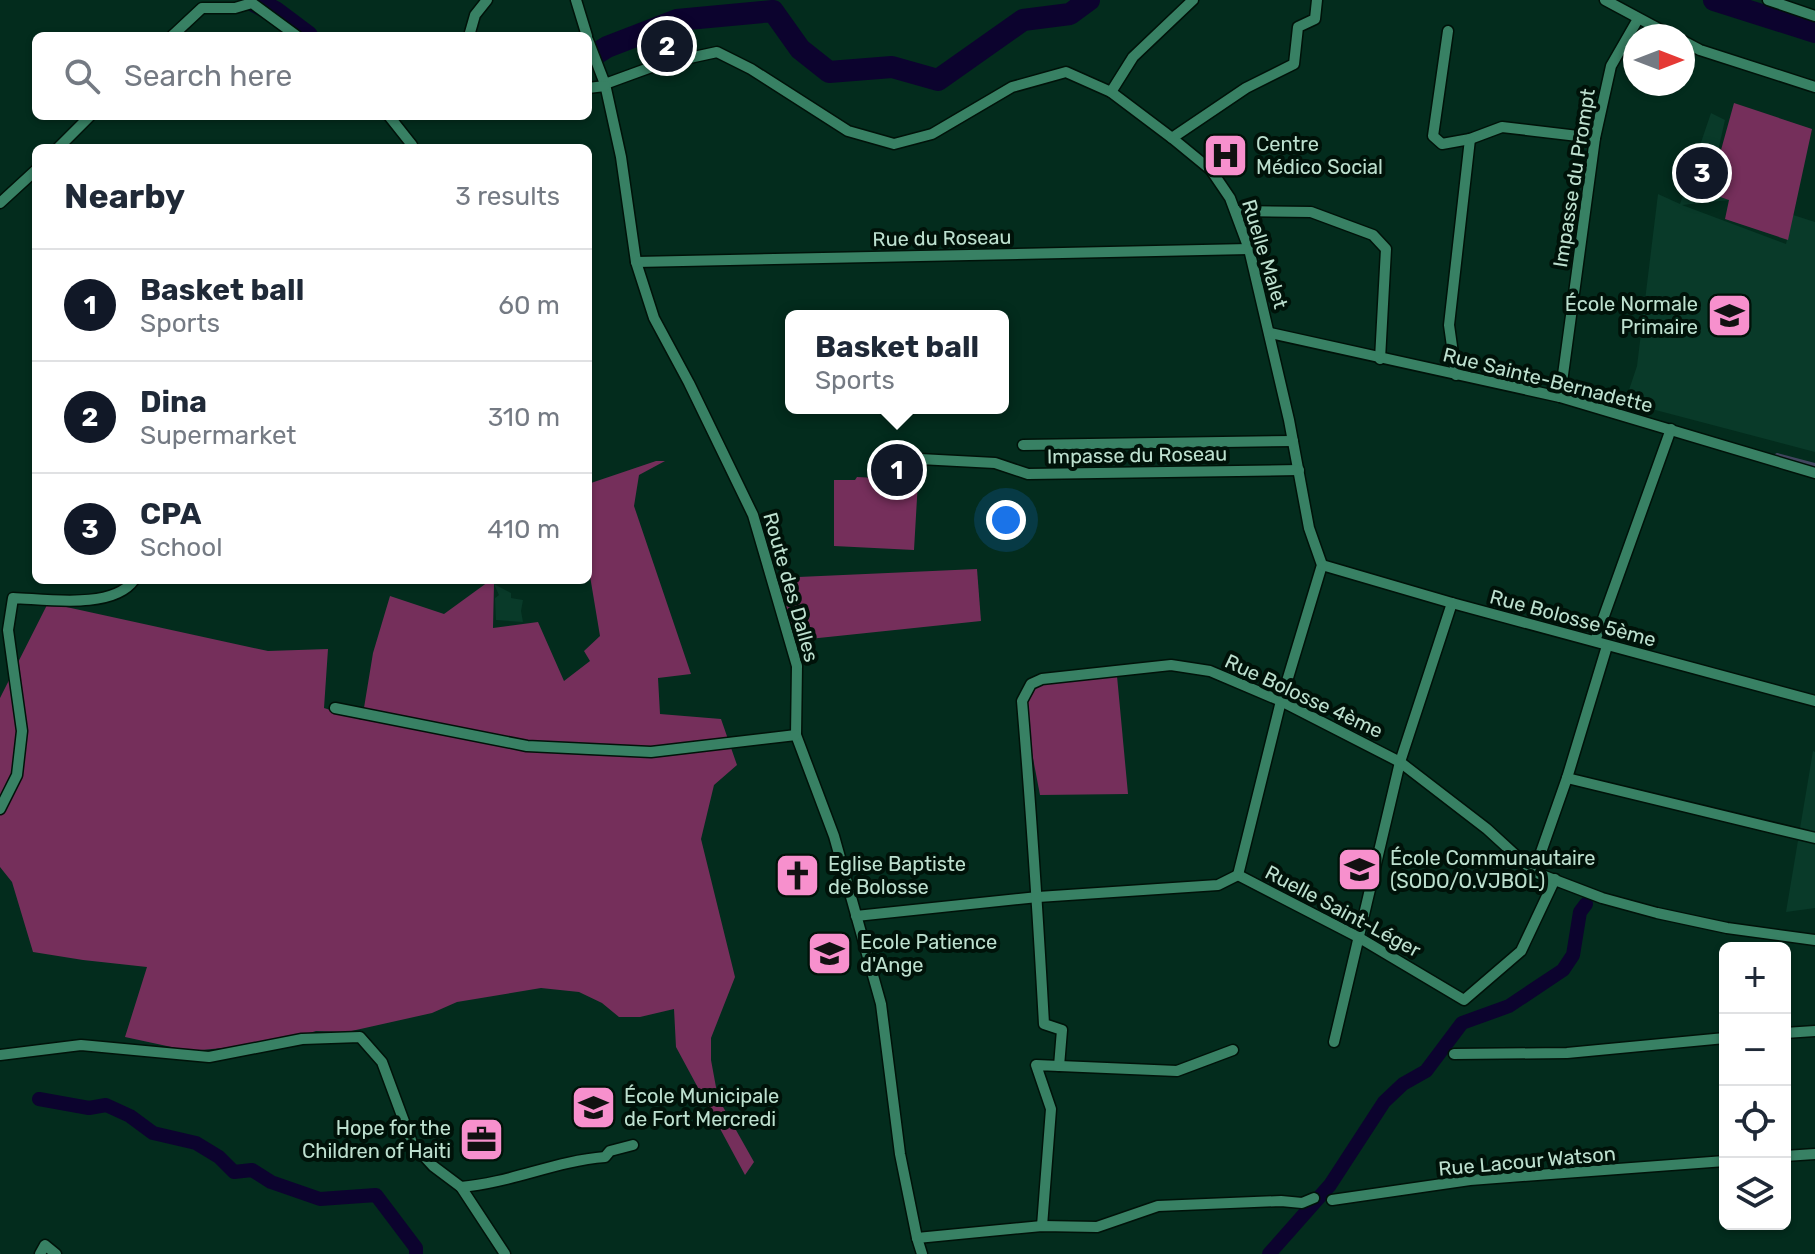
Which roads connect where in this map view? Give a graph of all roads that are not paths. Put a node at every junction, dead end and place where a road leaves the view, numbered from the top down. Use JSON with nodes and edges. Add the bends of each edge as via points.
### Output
{"nodes":[{"id":1,"x":487,"y":0,"type":"edge"},
{"id":2,"x":1193,"y":0,"type":"edge"},
{"id":3,"x":1317,"y":0,"type":"edge"},
{"id":4,"x":1605,"y":0,"type":"edge"},
{"id":5,"x":1768,"y":0,"type":"edge"},
{"id":6,"x":580,"y":1,"type":"edge"},
{"id":7,"x":248,"y":2,"type":"edge"},
{"id":8,"x":1815,"y":16,"type":"edge"},
{"id":9,"x":1638,"y":19,"type":"junction"},
{"id":10,"x":1648,"y":24,"type":"edge"},
{"id":11,"x":1448,"y":31,"type":"dead end"},
{"id":12,"x":176,"y":32,"type":"edge"},
{"id":13,"x":291,"y":32,"type":"edge"},
{"id":14,"x":470,"y":32,"type":"edge"},
{"id":15,"x":587,"y":32,"type":"edge"},
{"id":16,"x":1695,"y":47,"type":"edge"},
{"id":17,"x":592,"y":53,"type":"edge"},
{"id":18,"x":605,"y":85,"type":"junction"},
{"id":19,"x":592,"y":87,"type":"edge"},
{"id":20,"x":1815,"y":87,"type":"edge"},
{"id":21,"x":1111,"y":92,"type":"junction"},
{"id":22,"x":86,"y":120,"type":"edge"},
{"id":23,"x":392,"y":120,"type":"edge"},
{"id":24,"x":1172,"y":138,"type":"junction"},
{"id":25,"x":1595,"y":138,"type":"junction"},
{"id":26,"x":1470,"y":139,"type":"junction"},
{"id":27,"x":62,"y":144,"type":"edge"},
{"id":28,"x":411,"y":144,"type":"edge"},
{"id":29,"x":32,"y":174,"type":"edge"},
{"id":30,"x":0,"y":203,"type":"edge"},
{"id":31,"x":1237,"y":211,"type":"junction"},
{"id":32,"x":1249,"y":249,"type":"junction"},
{"id":33,"x":636,"y":262,"type":"junction"},
{"id":34,"x":1270,"y":333,"type":"junction"},
{"id":35,"x":1380,"y":359,"type":"junction"},
{"id":36,"x":1456,"y":375,"type":"junction"},
{"id":37,"x":1560,"y":397,"type":"junction"},
{"id":38,"x":1671,"y":429,"type":"junction"},
{"id":39,"x":1293,"y":441,"type":"junction"},
{"id":40,"x":1023,"y":445,"type":"dead end"},
{"id":41,"x":882,"y":457,"type":"dead end"},
{"id":42,"x":1299,"y":470,"type":"junction"},
{"id":43,"x":1815,"y":473,"type":"edge"},
{"id":44,"x":1322,"y":565,"type":"junction"},
{"id":45,"x":131,"y":584,"type":"edge"},
{"id":46,"x":1452,"y":603,"type":"junction"},
{"id":47,"x":1595,"y":641,"type":"junction"},
{"id":48,"x":1607,"y":646,"type":"junction"},
{"id":49,"x":1281,"y":701,"type":"junction"},
{"id":50,"x":1815,"y":701,"type":"edge"},
{"id":51,"x":335,"y":708,"type":"dead end"},
{"id":52,"x":796,"y":735,"type":"junction"},
{"id":53,"x":1400,"y":762,"type":"junction"},
{"id":54,"x":1567,"y":778,"type":"junction"},
{"id":55,"x":0,"y":809,"type":"edge"},
{"id":56,"x":1815,"y":838,"type":"edge"},
{"id":57,"x":1534,"y":872,"type":"junction"},
{"id":58,"x":1238,"y":875,"type":"junction"},
{"id":59,"x":1555,"y":879,"type":"junction"},
{"id":60,"x":1038,"y":897,"type":"junction"},
{"id":61,"x":856,"y":916,"type":"junction"},
{"id":62,"x":1358,"y":937,"type":"junction"},
{"id":63,"x":1815,"y":940,"type":"edge"},
{"id":64,"x":1815,"y":1031,"type":"edge"},
{"id":65,"x":1791,"y":1033,"type":"edge"},
{"id":66,"x":1719,"y":1039,"type":"edge"},
{"id":67,"x":1334,"y":1042,"type":"dead end"},
{"id":68,"x":1233,"y":1050,"type":"dead end"},
{"id":69,"x":1454,"y":1054,"type":"dead end"},
{"id":70,"x":0,"y":1055,"type":"edge"},
{"id":71,"x":1059,"y":1066,"type":"junction"},
{"id":72,"x":633,"y":1145,"type":"dead end"},
{"id":73,"x":1815,"y":1154,"type":"edge"},
{"id":74,"x":1791,"y":1156,"type":"edge"},
{"id":75,"x":1719,"y":1161,"type":"edge"},
{"id":76,"x":461,"y":1187,"type":"junction"},
{"id":77,"x":1314,"y":1198,"type":"dead end"},
{"id":78,"x":1332,"y":1200,"type":"dead end"},
{"id":79,"x":1042,"y":1226,"type":"junction"},
{"id":80,"x":917,"y":1238,"type":"junction"},
{"id":81,"x":40,"y":1254,"type":"edge"},
{"id":82,"x":56,"y":1254,"type":"edge"},
{"id":83,"x":505,"y":1254,"type":"edge"},
{"id":84,"x":922,"y":1254,"type":"edge"}],
"edges":[{"from":1,"to":14,"type":"street"},
{"from":2,"to":21,"type":"street","via":[[1133,57]]},
{"from":3,"to":24,"type":"street","via":[[1315,19],[1298,27],[1294,64],[1246,88]]},
{"from":4,"to":9,"type":"street"},
{"from":5,"to":8,"type":"street"},
{"from":6,"to":15,"type":"street","name":"Route des Dalles"},
{"from":7,"to":12,"type":"street","via":[[235,8],[202,8]]},
{"from":7,"to":13,"type":"street"},
{"from":9,"to":10,"type":"street"},
{"from":9,"to":25,"type":"street","name":"Impasse du Prompt","via":[[1611,66]]},
{"from":11,"to":26,"type":"street","via":[[1433,136],[1442,144]]},
{"from":16,"to":20,"type":"street"},
{"from":17,"to":18,"type":"street","name":"Route des Dalles"},
{"from":18,"to":19,"type":"street","name":"Ruelle Malet"},
{"from":18,"to":21,"type":"street","name":"Ruelle Malet","via":[[657,65],[717,52],[848,131],[894,144],[932,134],[1012,87],[1066,72]]},
{"from":18,"to":33,"type":"street","name":"Route des Dalles"},
{"from":21,"to":24,"type":"street","name":"Ruelle Malet"},
{"from":22,"to":27,"type":"street"},
{"from":23,"to":28,"type":"street"},
{"from":24,"to":31,"type":"street","name":"Ruelle Malet","via":[[1211,170]]},
{"from":25,"to":26,"type":"street","via":[[1502,127]]},
{"from":25,"to":37,"type":"street","name":"Impasse du Prompt"},
{"from":26,"to":36,"type":"street","via":[[1449,325]]},
{"from":29,"to":30,"type":"street"},
{"from":31,"to":32,"type":"street","name":"Ruelle Malet"},
{"from":31,"to":35,"type":"street","via":[[1311,212],[1373,235],[1386,249]]},
{"from":32,"to":33,"type":"street","name":"Rue du Roseau"},
{"from":32,"to":34,"type":"street","name":"Ruelle Malet"},
{"from":33,"to":52,"type":"street","name":"Route des Dalles","via":[[654,318],[753,515],[797,666]]},
{"from":34,"to":35,"type":"street","name":"Rue Sainte-Bernadette"},
{"from":34,"to":39,"type":"street","name":"Ruelle Malet"},
{"from":35,"to":36,"type":"street","name":"Rue Sainte-Bernadette"},
{"from":36,"to":37,"type":"street","name":"Rue Sainte-Bernadette"},
{"from":37,"to":38,"type":"street","name":"Rue Sainte-Bernadette"},
{"from":38,"to":43,"type":"street","name":"Rue Sainte-Bernadette"},
{"from":38,"to":47,"type":"street"},
{"from":39,"to":40,"type":"street"},
{"from":39,"to":42,"type":"street","name":"Ruelle Malet"},
{"from":41,"to":42,"type":"street","name":"Impasse du Roseau","via":[[995,463],[1028,474]]},
{"from":42,"to":44,"type":"street","name":"Ruelle Malet"},
{"from":44,"to":46,"type":"street","name":"Rue Bolosse 5ème"},
{"from":44,"to":49,"type":"street"},
{"from":45,"to":55,"type":"street","via":[[93,601],[13,598],[8,630],[22,731],[17,775]]},
{"from":46,"to":47,"type":"street","name":"Rue Bolosse 5ème"},
{"from":46,"to":53,"type":"street"},
{"from":47,"to":48,"type":"street","name":"Rue Bolosse 5ème"},
{"from":48,"to":50,"type":"street","name":"Rue Bolosse 5ème"},
{"from":48,"to":54,"type":"street"},
{"from":49,"to":53,"type":"street","name":"Rue Bolosse 4ème"},
{"from":49,"to":58,"type":"street"},
{"from":49,"to":60,"type":"street","name":"Rue Bolosse 4ème","via":[[1190,666],[1031,684],[1022,701]]},
{"from":51,"to":52,"type":"street","via":[[527,746],[651,752]]},
{"from":52,"to":61,"type":"street","name":"Route des Dalles","via":[[834,836]]},
{"from":53,"to":57,"type":"street","name":"Rue Bolosse 4ème"},
{"from":53,"to":62,"type":"street"},
{"from":54,"to":56,"type":"street"},
{"from":54,"to":57,"type":"street"},
{"from":57,"to":59,"type":"street","name":"Rue Bolosse 4ème"},
{"from":58,"to":60,"type":"street","name":"Ruelle Saint-Léger","via":[[1218,885]]},
{"from":58,"to":62,"type":"street","name":"Ruelle Saint-Léger"},
{"from":59,"to":62,"type":"street","name":"Ruelle Saint-Léger","via":[[1521,951],[1464,1000]]},
{"from":59,"to":63,"type":"street","name":"Rue Bolosse 4ème","via":[[1657,913]]},
{"from":60,"to":61,"type":"street","name":"Ruelle Saint-Léger"},
{"from":60,"to":71,"type":"street","name":"Rue Bolosse 4ème","via":[[1044,1024],[1062,1030]]},
{"from":61,"to":80,"type":"street","name":"Route des Dalles","via":[[881,1004],[900,1154]]},
{"from":62,"to":67,"type":"street"},
{"from":64,"to":65,"type":"street"},
{"from":66,"to":69,"type":"street","via":[[1567,1053]]},
{"from":68,"to":71,"type":"street","via":[[1177,1071]]},
{"from":70,"to":76,"type":"street","via":[[81,1045],[209,1057],[302,1039],[360,1037],[382,1062],[412,1143]]},
{"from":71,"to":79,"type":"street","via":[[1036,1065],[1051,1109]]},
{"from":72,"to":76,"type":"street","via":[[605,1157]]},
{"from":73,"to":74,"type":"street"},
{"from":75,"to":78,"type":"street","name":"Rue Lacour Watson","via":[[1470,1180]]},
{"from":76,"to":83,"type":"street"},
{"from":77,"to":79,"type":"street","via":[[1302,1203],[1158,1206],[1097,1227]]},
{"from":79,"to":80,"type":"street"},
{"from":80,"to":84,"type":"street","name":"Route des Dalles"},
{"from":81,"to":82,"type":"street","via":[[45,1245]]}]}
